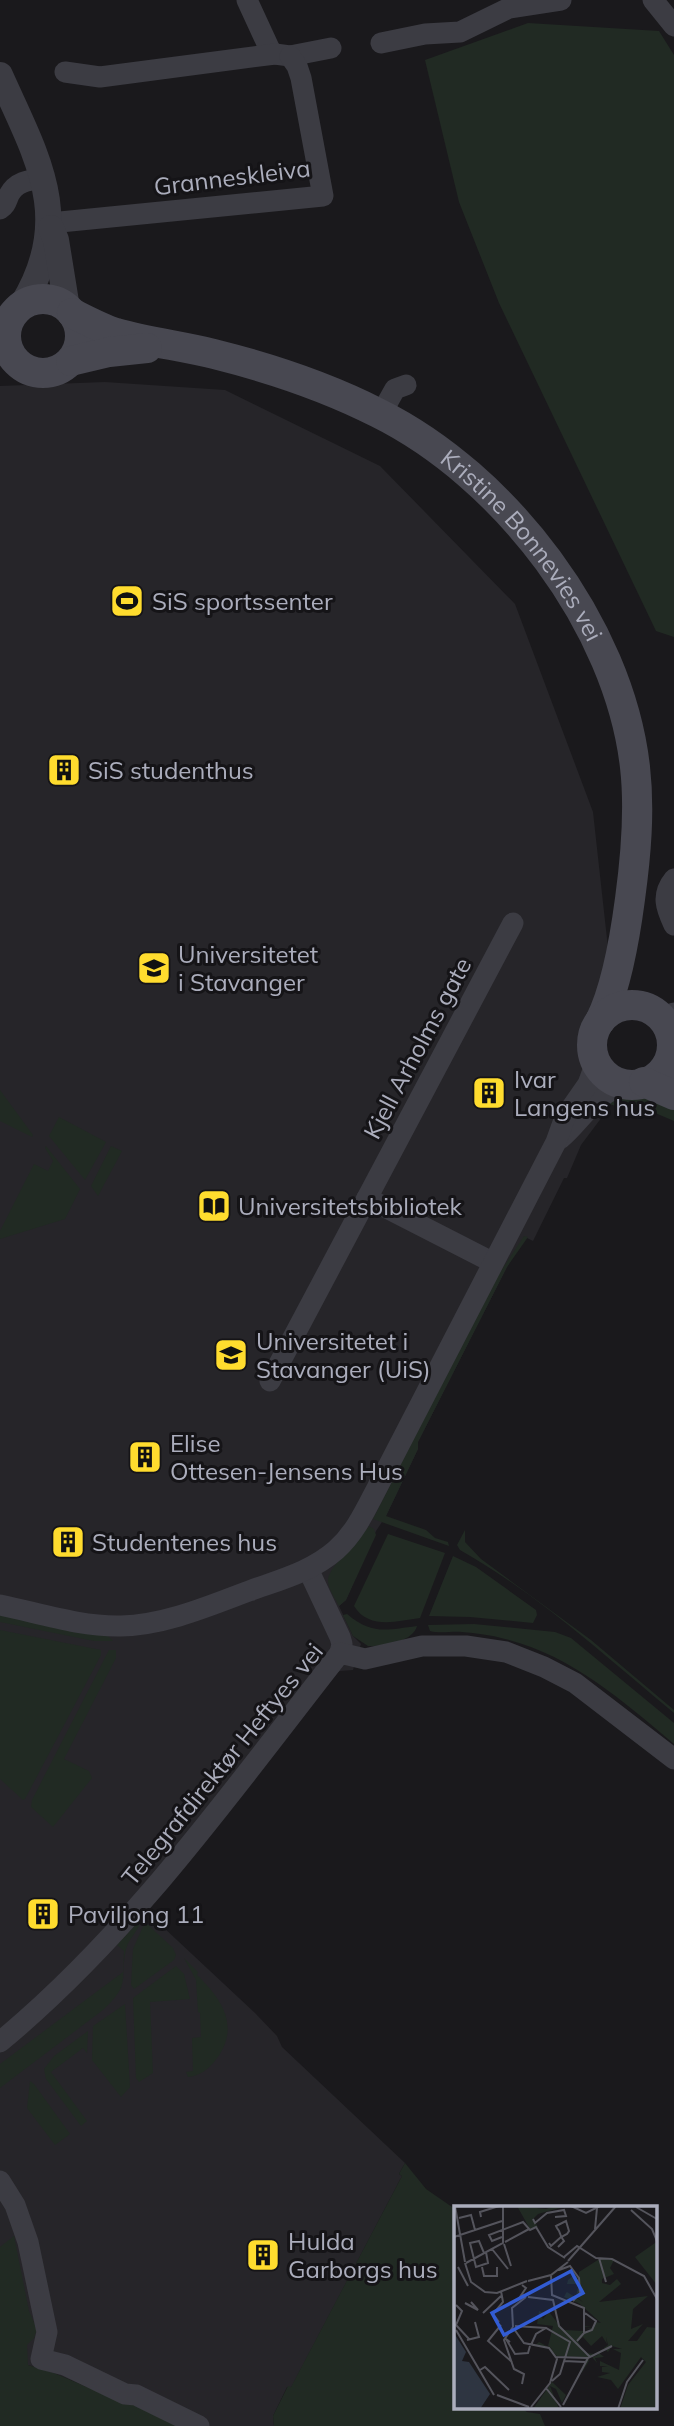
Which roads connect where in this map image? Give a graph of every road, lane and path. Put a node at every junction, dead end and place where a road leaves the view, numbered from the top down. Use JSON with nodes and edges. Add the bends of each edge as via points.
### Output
{"nodes":[{"id":1,"x":247,"y":0,"type":"edge"},
{"id":2,"x":561,"y":0,"type":"edge"},
{"id":3,"x":653,"y":0,"type":"edge"},
{"id":4,"x":674,"y":26,"type":"edge"},
{"id":5,"x":381,"y":43,"type":"dead end"},
{"id":6,"x":331,"y":48,"type":"dead end"},
{"id":7,"x":282,"y":55,"type":"junction"},
{"id":8,"x":65,"y":72,"type":"dead end"},
{"id":9,"x":0,"y":75,"type":"edge"},
{"id":10,"x":44,"y":178,"type":"junction"},
{"id":11,"x":0,"y":209,"type":"edge"},
{"id":12,"x":50,"y":223,"type":"junction"},
{"id":13,"x":69,"y":311,"type":"junction"},
{"id":14,"x":11,"y":312,"type":"edge"},
{"id":15,"x":175,"y":346,"type":"junction"},
{"id":16,"x":7,"y":357,"type":"edge"},
{"id":17,"x":71,"y":361,"type":"junction"},
{"id":18,"x":406,"y":385,"type":"dead end"},
{"id":19,"x":381,"y":414,"type":"junction"},
{"id":20,"x":674,"y":879,"type":"edge"},
{"id":21,"x":627,"y":922,"type":"junction"},
{"id":22,"x":513,"y":923,"type":"dead end"},
{"id":23,"x":674,"y":925,"type":"edge"},
{"id":24,"x":600,"y":1021,"type":"junction"},
{"id":25,"x":667,"y":1030,"type":"edge"},
{"id":26,"x":596,"y":1062,"type":"junction"},
{"id":27,"x":637,"y":1083,"type":"junction"},
{"id":28,"x":674,"y":1095,"type":"edge"},
{"id":29,"x":556,"y":1142,"type":"junction"},
{"id":30,"x":367,"y":1198,"type":"junction"},
{"id":31,"x":492,"y":1262,"type":"junction"},
{"id":32,"x":270,"y":1381,"type":"dead end"},
{"id":33,"x":308,"y":1569,"type":"junction"},
{"id":34,"x":0,"y":1605,"type":"edge"},
{"id":35,"x":340,"y":1654,"type":"junction"},
{"id":36,"x":674,"y":1759,"type":"edge"},
{"id":37,"x":0,"y":2042,"type":"edge"},
{"id":38,"x":0,"y":2181,"type":"edge"},
{"id":39,"x":199,"y":2426,"type":"edge"}],
"edges":[{"from":1,"to":7,"type":"street","name":"Granneskleiva","via":[[270,50]]},
{"from":2,"to":5,"type":"street","via":[[509,8],[460,32]]},
{"from":3,"to":4,"type":"street"},
{"from":6,"to":7,"type":"street"},
{"from":7,"to":8,"type":"street","via":[[100,77]]},
{"from":7,"to":12,"type":"street","name":"Granneskleiva","via":[[297,66],[301,78],[323,196]]},
{"from":9,"to":10,"type":"street"},
{"from":10,"to":11,"type":"street","via":[[17,184]]},
{"from":10,"to":12,"type":"street"},
{"from":12,"to":13,"type":"street"},
{"from":12,"to":14,"type":"street","via":[[34,286]]},
{"from":13,"to":14,"type":"main road","via":[[53,300],[41,299]]},
{"from":13,"to":15,"type":"main road","name":"Kristine Bonnevies vei","via":[[113,332]]},
{"from":13,"to":17,"type":"main road","via":[[80,337]]},
{"from":14,"to":16,"type":"main road","via":[[5,338]]},
{"from":15,"to":17,"type":"main road","name":"Kristine Bonnevies vei","via":[[108,352]]},
{"from":15,"to":19,"type":"main road","name":"Kristine Bonnevies vei","via":[[299,379]]},
{"from":16,"to":17,"type":"main road","via":[[36,373],[61,369]]},
{"from":18,"to":19,"type":"street","via":[[395,389]]},
{"from":19,"to":21,"type":"main road","name":"Kristine Bonnevies vei","via":[[459,468],[515,520],[566,586],[604,653],[627,720],[637,789],[636,855]]},
{"from":20,"to":23,"type":"street","via":[[665,898]]},
{"from":21,"to":24,"type":"main road","name":"Kristine Bonnevies vei","via":[[613,992]]},
{"from":21,"to":25,"type":"main road","name":"Kristine Bonnevies vei","via":[[632,965]]},
{"from":22,"to":30,"type":"street","name":"Kjell Arholms gate"},
{"from":24,"to":25,"type":"main road","via":[[618,1007],[630,1005]]},
{"from":24,"to":26,"type":"main road","via":[[592,1041]]},
{"from":25,"to":27,"type":"main road","via":[[663,1069]]},
{"from":26,"to":27,"type":"main road","via":[[610,1078]]},
{"from":26,"to":29,"type":"street"},
{"from":27,"to":28,"type":"main road"},
{"from":27,"to":29,"type":"street","via":[[604,1096]]},
{"from":29,"to":31,"type":"street"},
{"from":30,"to":31,"type":"street"},
{"from":30,"to":32,"type":"street","name":"Kjell Arholms gate"},
{"from":31,"to":33,"type":"street","via":[[361,1519],[337,1549]]},
{"from":33,"to":34,"type":"street","via":[[195,1610],[130,1625],[91,1623]]},
{"from":33,"to":35,"type":"street","via":[[341,1637]]},
{"from":35,"to":36,"type":"street","name":"Telegrafdirektør Heftyes vei","via":[[365,1659],[422,1646],[506,1652],[575,1684]]},
{"from":35,"to":37,"type":"street","name":"Telegrafdirektør Heftyes vei","via":[[137,1909]]},
{"from":38,"to":39,"type":"street","via":[[19,2212],[28,2242],[47,2332],[41,2359],[136,2395]]}]}
